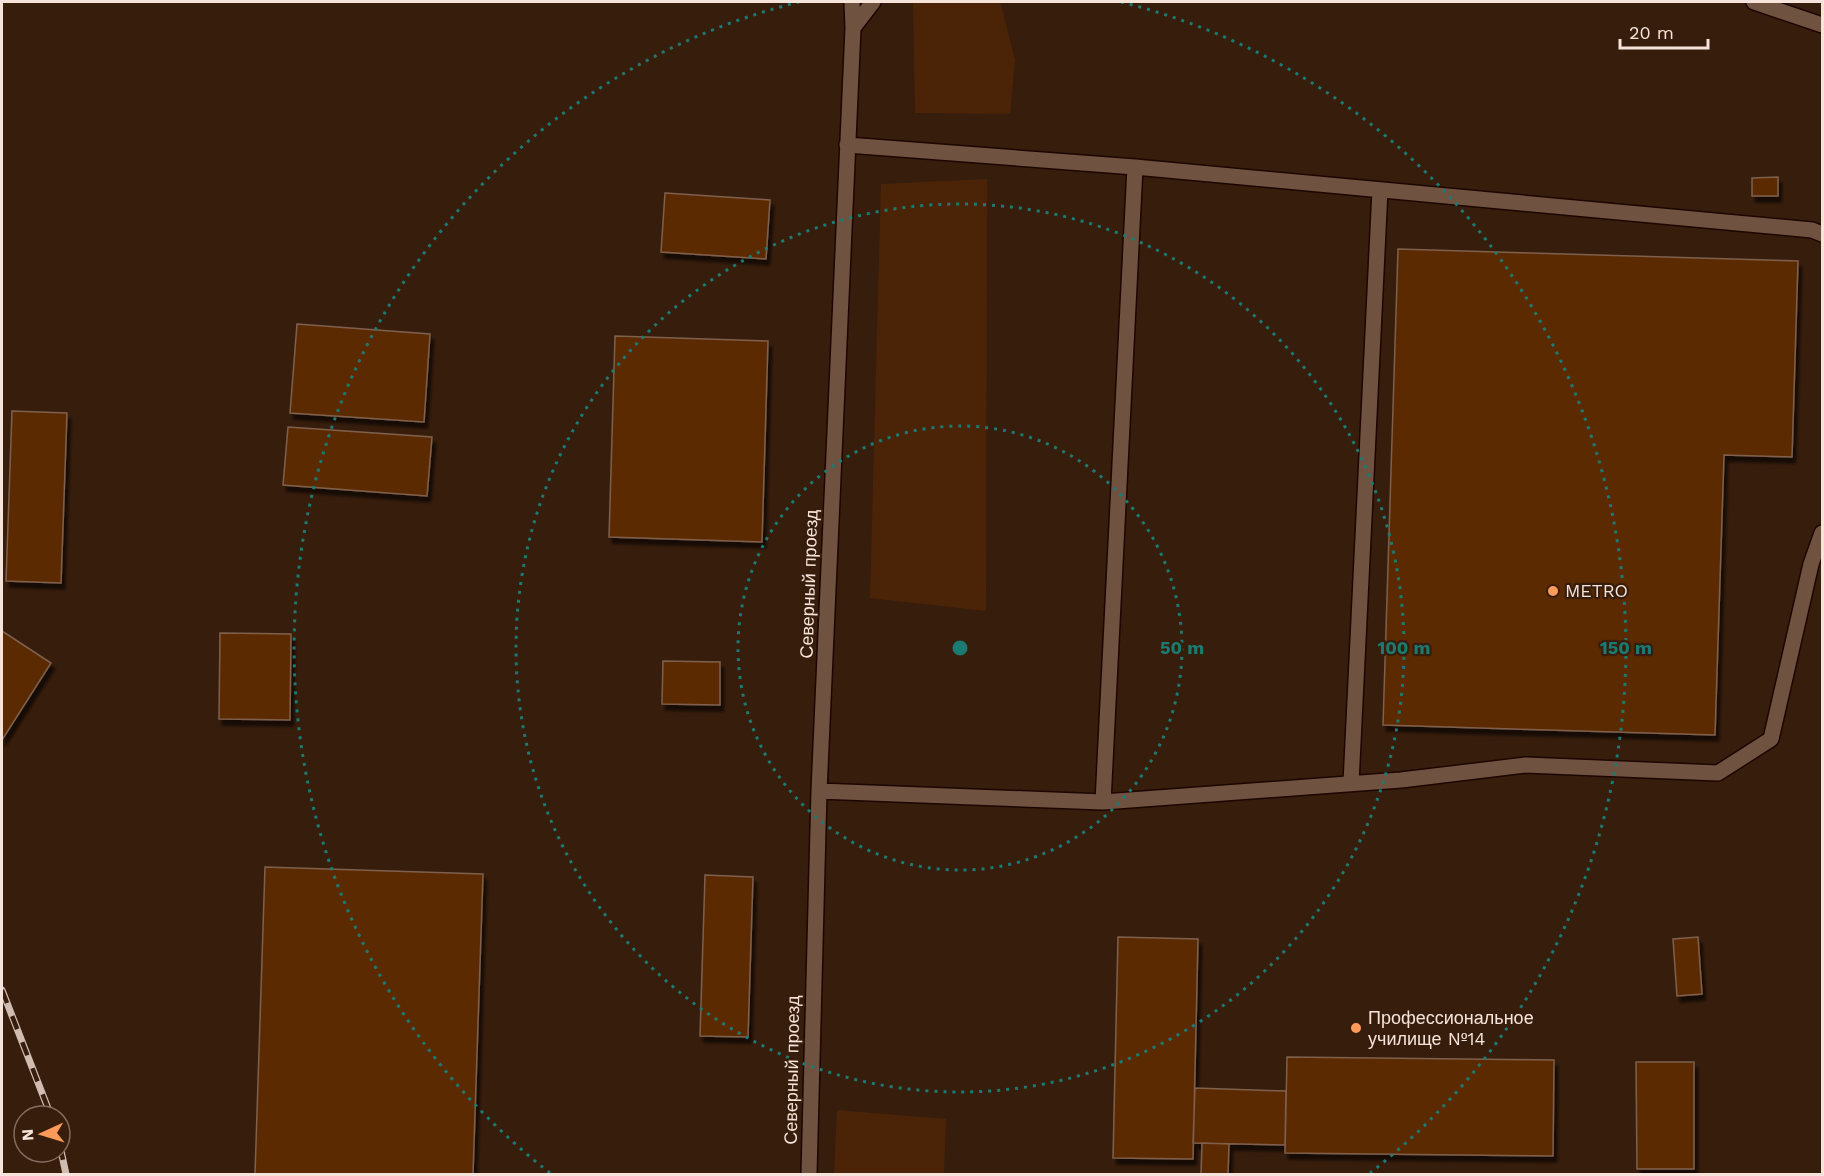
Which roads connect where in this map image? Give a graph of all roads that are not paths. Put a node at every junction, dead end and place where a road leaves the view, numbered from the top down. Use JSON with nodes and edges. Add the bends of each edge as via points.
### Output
{"nodes":[{"id":1,"x":852,"y":2,"type":"edge"},
{"id":2,"x":873,"y":2,"type":"edge"},
{"id":3,"x":1754,"y":2,"type":"edge"},
{"id":4,"x":1822,"y":25,"type":"edge"},
{"id":5,"x":853,"y":28,"type":"junction"},
{"id":6,"x":848,"y":145,"type":"junction"},
{"id":7,"x":1135,"y":167,"type":"junction"},
{"id":8,"x":1380,"y":190,"type":"junction"},
{"id":9,"x":1822,"y":234,"type":"edge"},
{"id":10,"x":1822,"y":532,"type":"edge"},
{"id":11,"x":1351,"y":783,"type":"junction"},
{"id":12,"x":819,"y":791,"type":"junction"},
{"id":13,"x":1103,"y":802,"type":"junction"},
{"id":14,"x":809,"y":1174,"type":"edge"}],
"edges":[{"from":1,"to":5,"type":"street","name":"Северный проезд"},
{"from":2,"to":5,"type":"street"},
{"from":3,"to":4,"type":"street"},
{"from":5,"to":6,"type":"street","name":"Северный проезд"},
{"from":6,"to":7,"type":"street"},
{"from":6,"to":12,"type":"street","name":"Северный проезд"},
{"from":7,"to":8,"type":"street"},
{"from":7,"to":13,"type":"street"},
{"from":8,"to":9,"type":"street"},
{"from":8,"to":11,"type":"street"},
{"from":10,"to":11,"type":"street","via":[[1810,564],[1771,739],[1719,773],[1526,765]]},
{"from":11,"to":13,"type":"street"},
{"from":12,"to":13,"type":"street"},
{"from":12,"to":14,"type":"street","name":"Северный проезд"}]}
